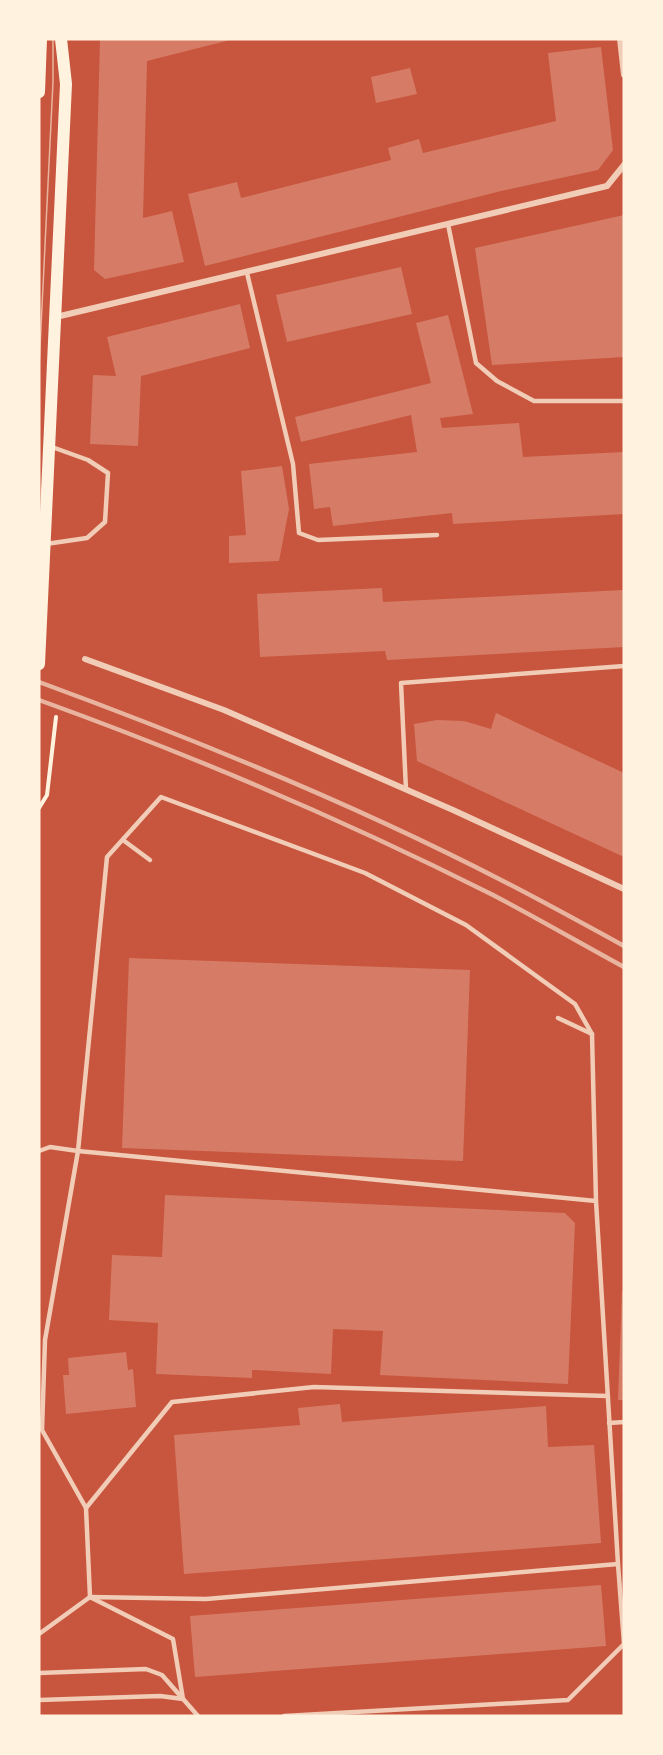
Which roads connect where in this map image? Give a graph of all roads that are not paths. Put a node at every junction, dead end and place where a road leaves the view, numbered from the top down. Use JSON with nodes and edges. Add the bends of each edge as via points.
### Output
{"nodes":[{"id":1,"x":41,"y":39,"type":"edge"},
{"id":2,"x":61,"y":39,"type":"edge"},
{"id":3,"x":620,"y":39,"type":"edge"},
{"id":4,"x":624,"y":75,"type":"edge"},
{"id":5,"x":39,"y":92,"type":"edge"},
{"id":6,"x":624,"y":165,"type":"edge"},
{"id":7,"x":448,"y":224,"type":"junction"},
{"id":8,"x":247,"y":273,"type":"junction"},
{"id":9,"x":56,"y":317,"type":"junction"},
{"id":10,"x":624,"y":401,"type":"edge"},
{"id":11,"x":50,"y":446,"type":"junction"},
{"id":12,"x":437,"y":535,"type":"dead end"},
{"id":13,"x":46,"y":544,"type":"junction"},
{"id":14,"x":85,"y":659,"type":"dead end"},
{"id":15,"x":39,"y":664,"type":"edge"},
{"id":16,"x":624,"y":666,"type":"edge"},
{"id":17,"x":406,"y":790,"type":"junction"},
{"id":18,"x":123,"y":840,"type":"junction"},
{"id":19,"x":150,"y":860,"type":"dead end"},
{"id":20,"x":624,"y":889,"type":"edge"},
{"id":21,"x":558,"y":1018,"type":"dead end"},
{"id":22,"x":592,"y":1034,"type":"junction"},
{"id":23,"x":39,"y":1151,"type":"edge"},
{"id":24,"x":78,"y":1151,"type":"junction"},
{"id":25,"x":596,"y":1201,"type":"junction"},
{"id":26,"x":608,"y":1396,"type":"junction"},
{"id":27,"x":624,"y":1422,"type":"edge"},
{"id":28,"x":609,"y":1423,"type":"junction"},
{"id":29,"x":86,"y":1508,"type":"junction"},
{"id":30,"x":618,"y":1564,"type":"junction"},
{"id":31,"x":90,"y":1597,"type":"junction"},
{"id":32,"x":39,"y":1634,"type":"edge"},
{"id":33,"x":39,"y":1673,"type":"edge"},
{"id":34,"x":183,"y":1699,"type":"junction"},
{"id":35,"x":39,"y":1700,"type":"edge"},
{"id":36,"x":198,"y":1716,"type":"edge"},
{"id":37,"x":284,"y":1716,"type":"edge"}],
"edges":[{"from":1,"to":5,"type":"main road"},
{"from":2,"to":9,"type":"main road","via":[[66,84]]},
{"from":3,"to":4,"type":"street"},
{"from":6,"to":7,"type":"street","via":[[607,186]]},
{"from":7,"to":8,"type":"street"},
{"from":7,"to":10,"type":"lane","via":[[476,363],[497,381],[534,401]]},
{"from":8,"to":9,"type":"street"},
{"from":8,"to":12,"type":"lane","via":[[293,464],[299,533],[318,540]]},
{"from":9,"to":11,"type":"main road"},
{"from":11,"to":13,"type":"main road"},
{"from":11,"to":13,"type":"lane","via":[[88,460],[108,473],[105,522],[87,538]]},
{"from":13,"to":15,"type":"main road"},
{"from":14,"to":17,"type":"street","via":[[224,710]]},
{"from":16,"to":17,"type":"lane","via":[[401,683]]},
{"from":17,"to":20,"type":"street"},
{"from":18,"to":19,"type":"lane"},
{"from":18,"to":22,"type":"lane","via":[[161,797],[365,873],[466,925],[575,1004]]},
{"from":18,"to":24,"type":"lane","via":[[107,857]]},
{"from":21,"to":22,"type":"lane"},
{"from":22,"to":25,"type":"lane"},
{"from":23,"to":24,"type":"lane","via":[[50,1146]]},
{"from":24,"to":25,"type":"lane"},
{"from":24,"to":29,"type":"lane","via":[[45,1340],[42,1430]]},
{"from":25,"to":26,"type":"lane"},
{"from":26,"to":28,"type":"lane"},
{"from":26,"to":29,"type":"lane","via":[[314,1388],[172,1402]]},
{"from":27,"to":28,"type":"lane"},
{"from":28,"to":30,"type":"lane"},
{"from":29,"to":31,"type":"lane"},
{"from":30,"to":31,"type":"lane","via":[[207,1599]]},
{"from":30,"to":37,"type":"lane","via":[[624,1644],[568,1700]]},
{"from":31,"to":32,"type":"lane"},
{"from":31,"to":34,"type":"lane","via":[[173,1639]]},
{"from":33,"to":34,"type":"lane","via":[[146,1669],[162,1675]]},
{"from":34,"to":35,"type":"lane","via":[[160,1696]]},
{"from":34,"to":36,"type":"lane"}]}
